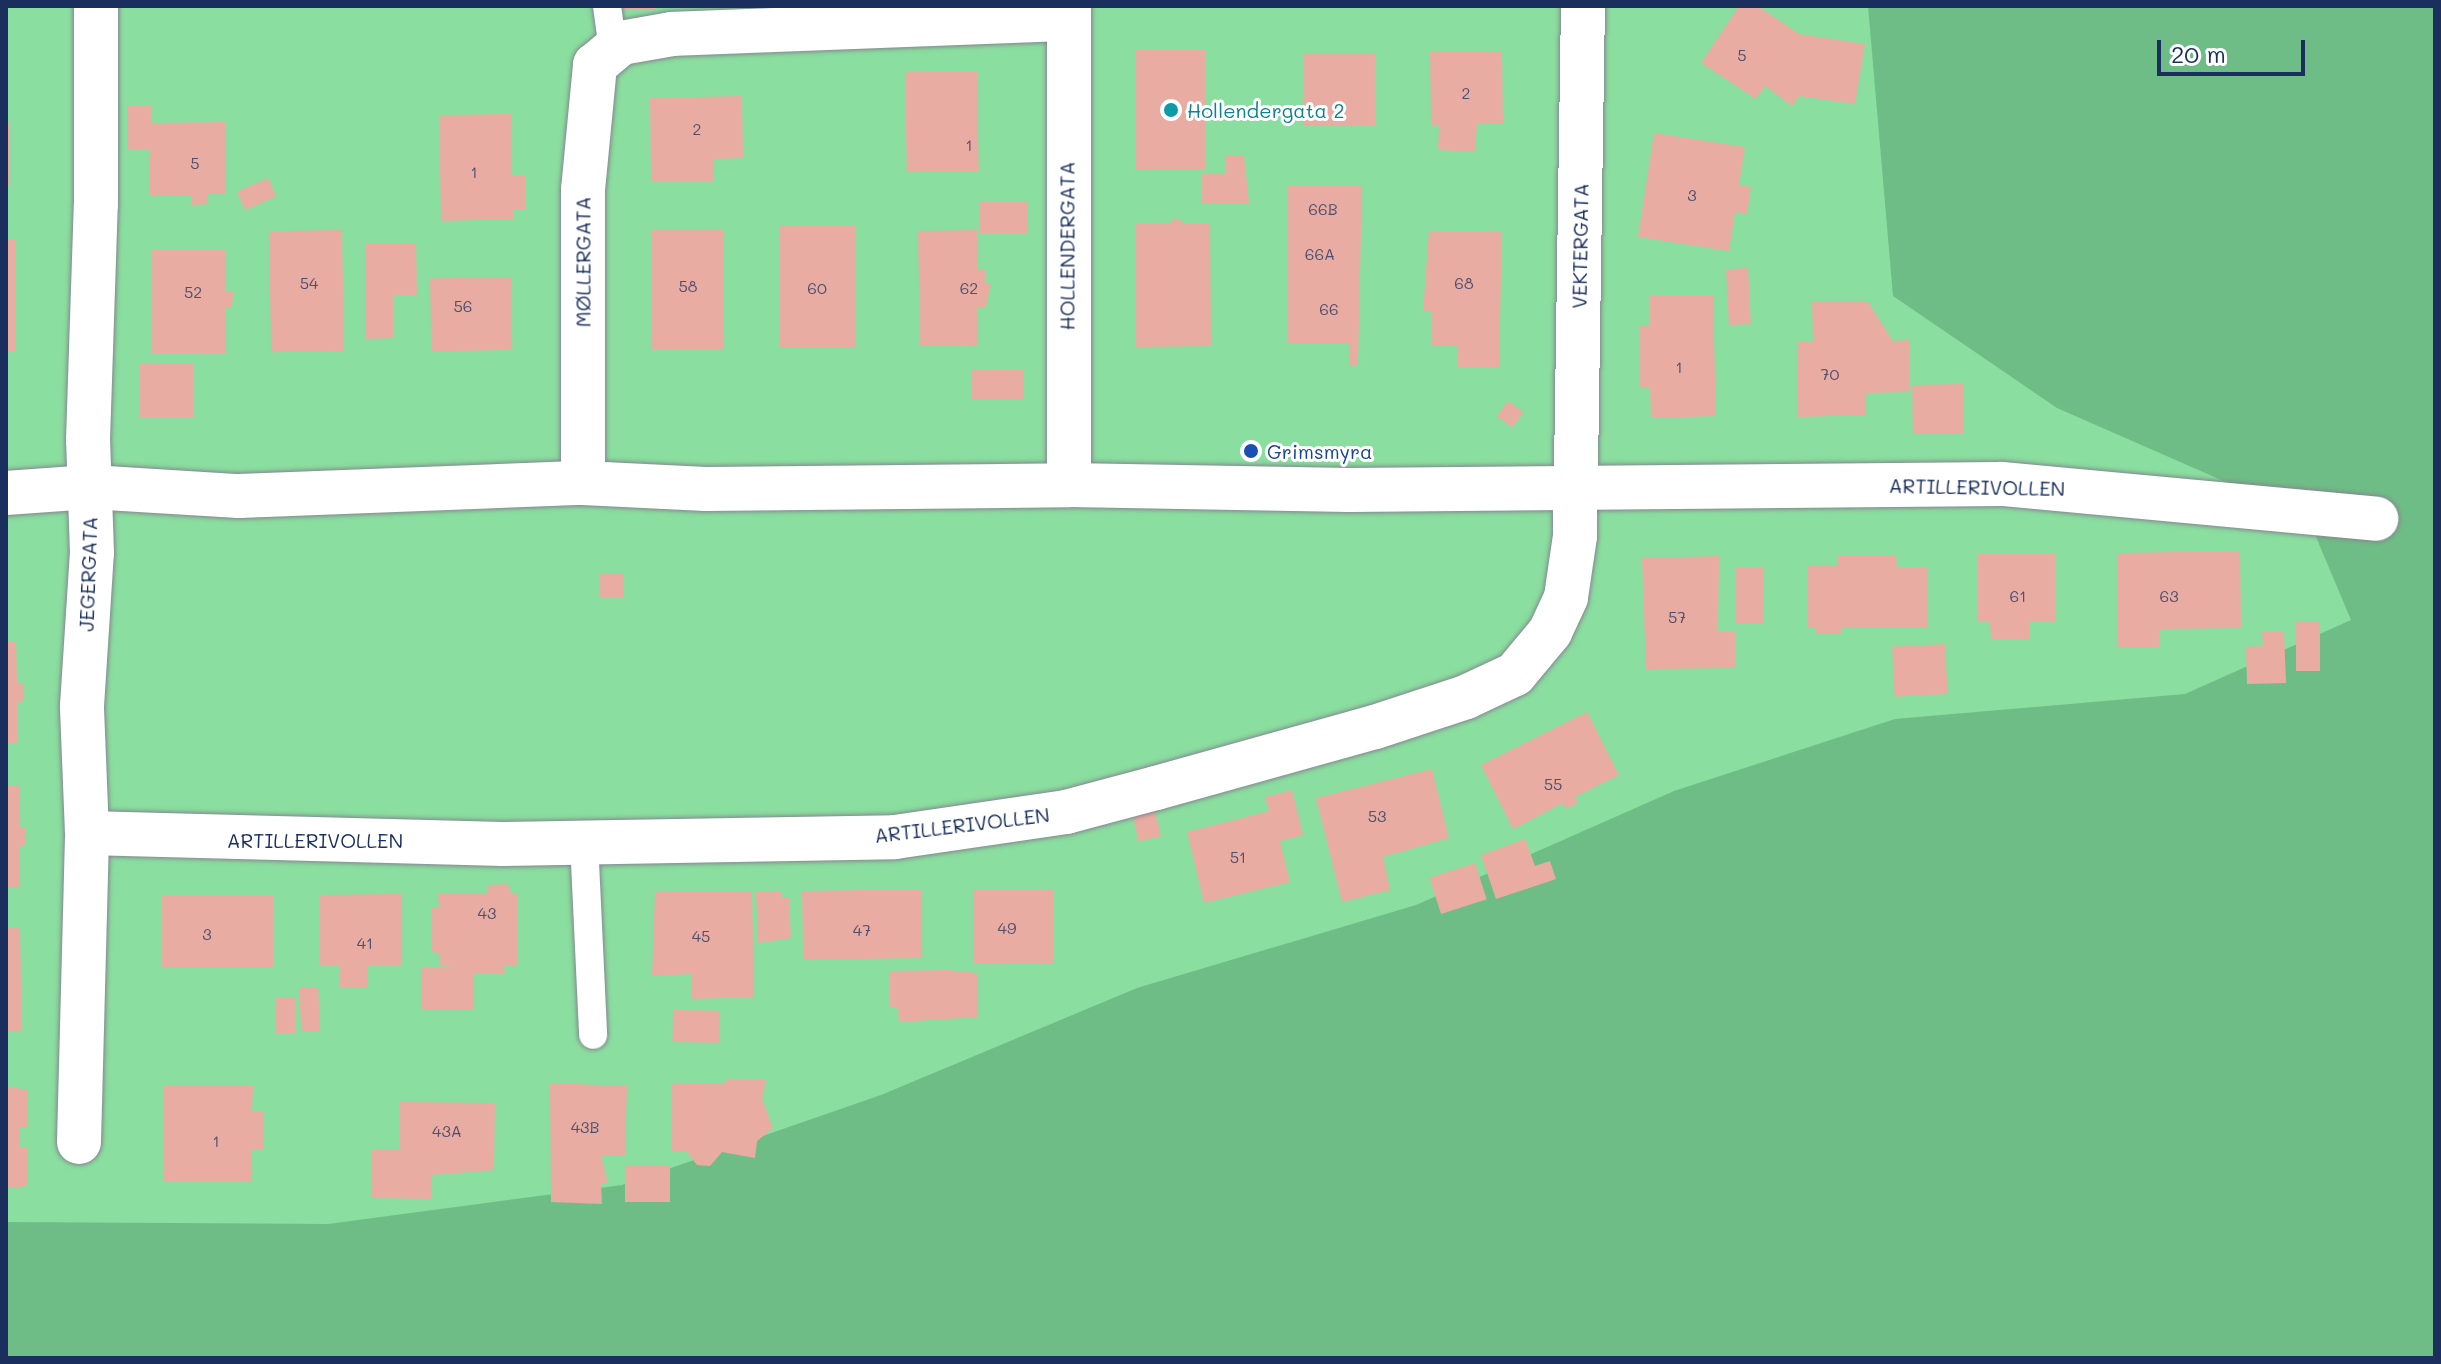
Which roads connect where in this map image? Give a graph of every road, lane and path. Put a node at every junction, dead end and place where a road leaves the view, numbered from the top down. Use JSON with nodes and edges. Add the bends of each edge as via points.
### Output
{"nodes":[{"id":1,"x":96,"y":6,"type":"edge"},
{"id":2,"x":607,"y":6,"type":"edge"},
{"id":3,"x":1583,"y":6,"type":"edge"},
{"id":4,"x":1069,"y":12,"type":"edge"},
{"id":5,"x":825,"y":16,"type":"edge"},
{"id":6,"x":613,"y":50,"type":"junction"},
{"id":7,"x":583,"y":483,"type":"junction"},
{"id":8,"x":1069,"y":485,"type":"junction"},
{"id":9,"x":1577,"y":486,"type":"junction"},
{"id":10,"x":90,"y":487,"type":"junction"},
{"id":11,"x":6,"y":493,"type":"edge"},
{"id":12,"x":2376,"y":519,"type":"dead end"},
{"id":13,"x":87,"y":833,"type":"junction"},
{"id":14,"x":584,"y":841,"type":"junction"},
{"id":15,"x":593,"y":1035,"type":"dead end"},
{"id":16,"x":79,"y":1142,"type":"dead end"}],
"edges":[{"from":1,"to":10,"type":"street","name":"JEGERGATA"},
{"from":2,"to":6,"type":"lane"},
{"from":3,"to":9,"type":"street","name":"VEKTERGATA"},
{"from":4,"to":5,"type":"street"},
{"from":4,"to":8,"type":"street","name":"HOLLENDERGATA"},
{"from":5,"to":6,"type":"street","via":[[672,34],[621,43]]},
{"from":6,"to":7,"type":"street","name":"MØLLERGATA","via":[[595,65],[583,190]]},
{"from":7,"to":8,"type":"street","name":"ARTILLERIVOLLEN","via":[[706,489]]},
{"from":7,"to":10,"type":"street","name":"ARTILLERIVOLLEN","via":[[239,496]]},
{"from":8,"to":9,"type":"street","name":"ARTILLERIVOLLEN","via":[[1349,490]]},
{"from":9,"to":12,"type":"street","name":"ARTILLERIVOLLEN","via":[[2002,484]]},
{"from":9,"to":14,"type":"street","name":"ARTILLERIVOLLEN","via":[[1566,597],[1550,632],[1515,674],[1466,697],[1156,788],[977,827],[895,837]]},
{"from":10,"to":11,"type":"street","name":"ARTILLERIVOLLEN"},
{"from":10,"to":13,"type":"street","name":"JEGERGATA","via":[[92,553],[82,737]]},
{"from":13,"to":14,"type":"street","name":"ARTILLERIVOLLEN","via":[[211,839]]},
{"from":13,"to":16,"type":"street","name":"JEGERGATA"},
{"from":14,"to":15,"type":"lane"}]}
